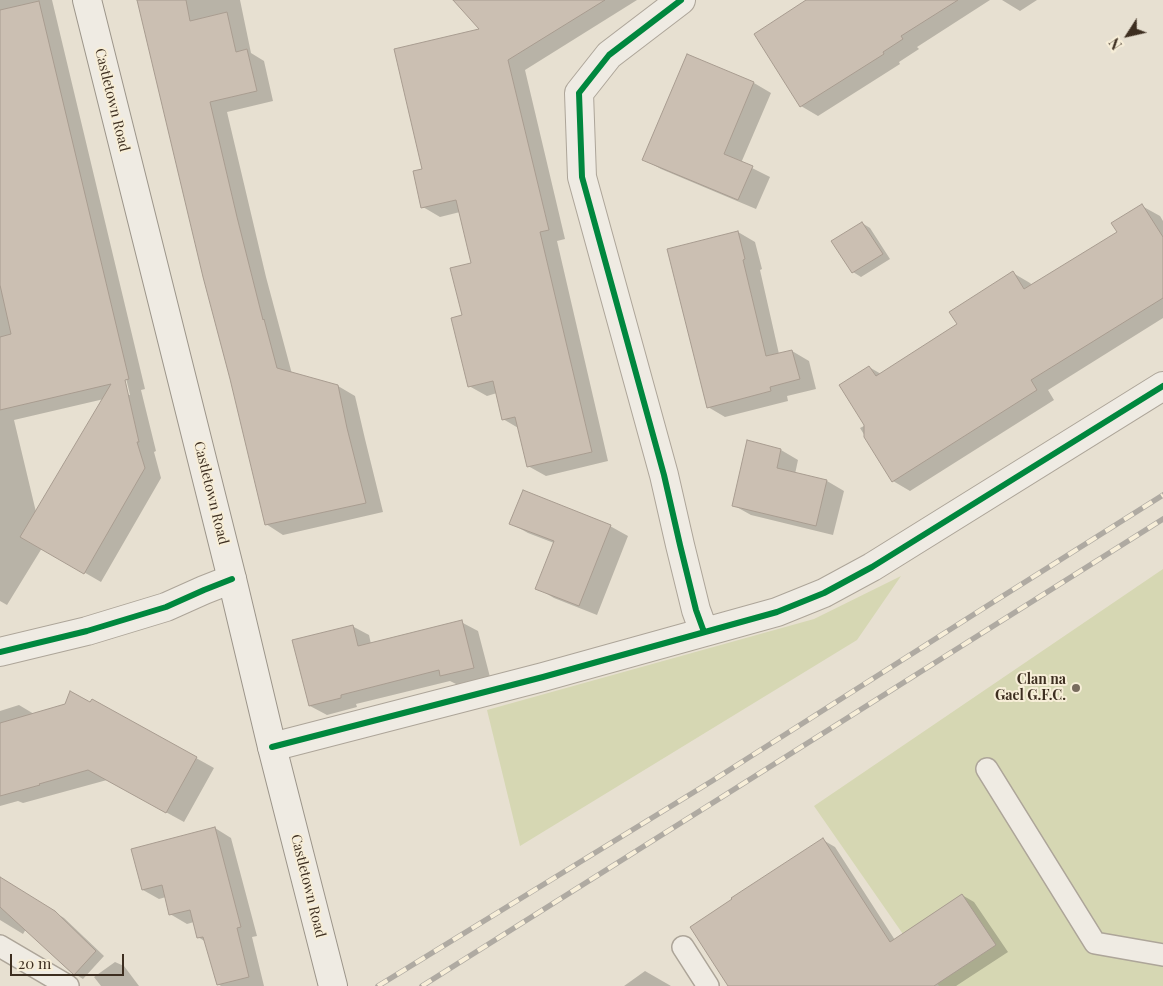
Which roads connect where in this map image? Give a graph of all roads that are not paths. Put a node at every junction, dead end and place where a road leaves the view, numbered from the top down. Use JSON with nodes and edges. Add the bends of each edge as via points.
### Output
{"nodes":[{"id":1,"x":88,"y":0,"type":"edge"},
{"id":2,"x":681,"y":0,"type":"edge"},
{"id":3,"x":1163,"y":386,"type":"edge"},
{"id":4,"x":232,"y":579,"type":"junction"},
{"id":5,"x":704,"y":632,"type":"junction"},
{"id":6,"x":0,"y":652,"type":"edge"},
{"id":7,"x":272,"y":747,"type":"junction"},
{"id":8,"x":987,"y":769,"type":"dead end"},
{"id":9,"x":0,"y":946,"type":"edge"},
{"id":10,"x":683,"y":947,"type":"dead end"},
{"id":11,"x":1163,"y":955,"type":"edge"},
{"id":12,"x":68,"y":986,"type":"edge"},
{"id":13,"x":333,"y":986,"type":"edge"},
{"id":14,"x":708,"y":986,"type":"edge"}],
"edges":[{"from":1,"to":4,"type":"street","name":"Castletown Road"},
{"from":2,"to":5,"type":"street","via":[[609,55],[579,93],[581,158],[582,177]]},
{"from":3,"to":5,"type":"street","via":[[832,589],[777,612]]},
{"from":4,"to":6,"type":"street","via":[[166,607]]},
{"from":4,"to":7,"type":"street","name":"Castletown Road"},
{"from":5,"to":7,"type":"street"},
{"from":7,"to":13,"type":"street","name":"Castletown Road"},
{"from":8,"to":11,"type":"lane","via":[[1095,943]]},
{"from":9,"to":12,"type":"lane"},
{"from":10,"to":14,"type":"lane"}]}
